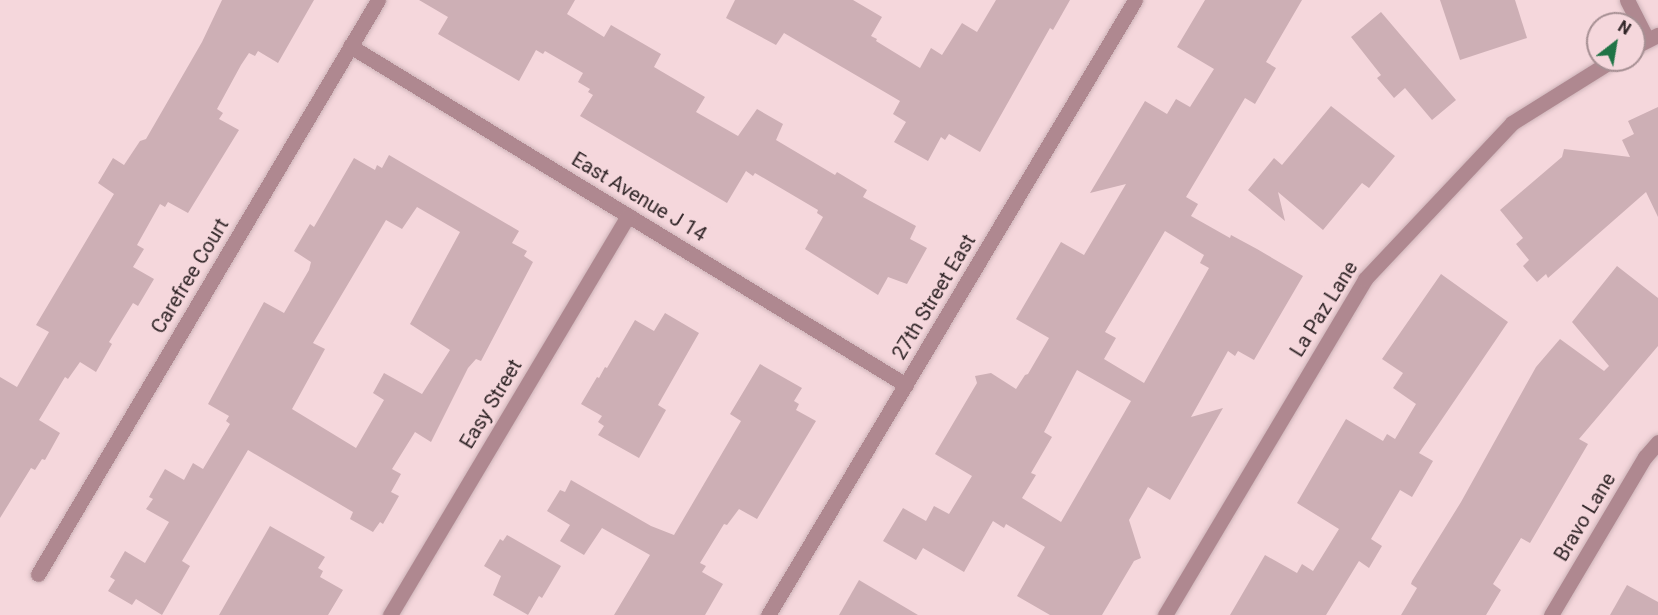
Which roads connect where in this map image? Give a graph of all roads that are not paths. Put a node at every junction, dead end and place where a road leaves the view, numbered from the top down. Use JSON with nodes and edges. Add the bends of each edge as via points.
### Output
{"nodes":[{"id":1,"x":378,"y":0,"type":"edge"},
{"id":2,"x":1135,"y":0,"type":"edge"},
{"id":3,"x":350,"y":46,"type":"junction"},
{"id":4,"x":1594,"y":72,"type":"edge"},
{"id":5,"x":628,"y":215,"type":"junction"},
{"id":6,"x":906,"y":385,"type":"junction"},
{"id":7,"x":1658,"y":442,"type":"edge"},
{"id":8,"x":38,"y":574,"type":"dead end"},
{"id":9,"x":390,"y":615,"type":"edge"},
{"id":10,"x":768,"y":615,"type":"edge"},
{"id":11,"x":1165,"y":615,"type":"edge"},
{"id":12,"x":1551,"y":615,"type":"edge"}],
"edges":[{"from":1,"to":3,"type":"street","name":"Carefree Court"},
{"from":2,"to":6,"type":"street","name":"27th Street East"},
{"from":3,"to":5,"type":"street","name":"East Avenue J 14"},
{"from":3,"to":8,"type":"street","name":"Carefree Court"},
{"from":4,"to":11,"type":"street","name":"La Paz Lane","via":[[1512,123],[1365,279]]},
{"from":5,"to":6,"type":"street","name":"East Avenue J 14"},
{"from":5,"to":9,"type":"street","name":"Easy Street"},
{"from":6,"to":10,"type":"street","name":"27th Street East"},
{"from":7,"to":12,"type":"street","name":"Bravo Lane","via":[[1645,456]]}]}
